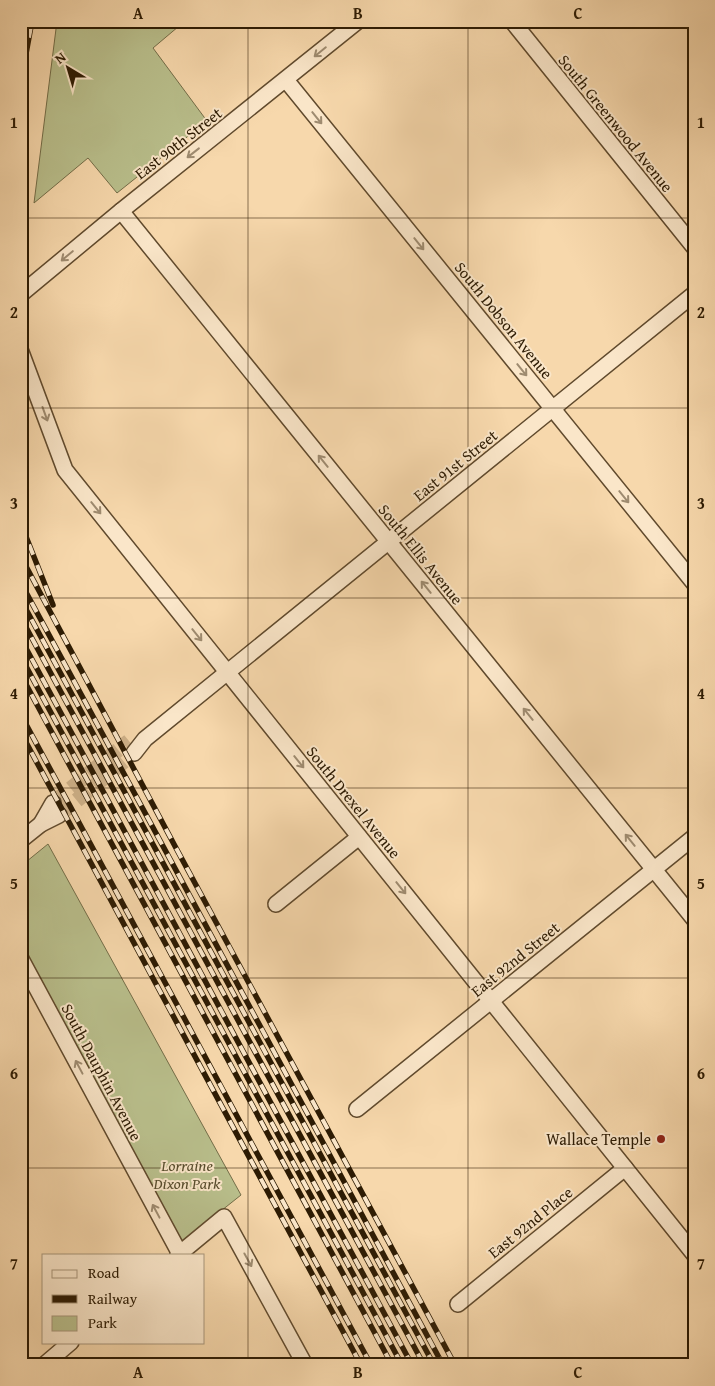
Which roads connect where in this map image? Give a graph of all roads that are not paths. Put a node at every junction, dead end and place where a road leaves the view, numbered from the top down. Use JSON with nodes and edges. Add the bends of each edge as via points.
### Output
{"nodes":[{"id":1,"x":358,"y":21,"type":"edge"},
{"id":2,"x":512,"y":21,"type":"edge"},
{"id":3,"x":286,"y":80,"type":"junction"},
{"id":4,"x":121,"y":211,"type":"junction"},
{"id":5,"x":694,"y":248,"type":"edge"},
{"id":6,"x":21,"y":294,"type":"edge"},
{"id":7,"x":694,"y":294,"type":"edge"},
{"id":8,"x":21,"y":352,"type":"edge"},
{"id":9,"x":553,"y":408,"type":"junction"},
{"id":10,"x":388,"y":542,"type":"junction"},
{"id":11,"x":694,"y":583,"type":"edge"},
{"id":12,"x":227,"y":672,"type":"junction"},
{"id":13,"x":132,"y":747,"type":"tunnel mouth"},
{"id":14,"x":56,"y":809,"type":"tunnel mouth"},
{"id":15,"x":694,"y":836,"type":"edge"},
{"id":16,"x":359,"y":837,"type":"junction"},
{"id":17,"x":21,"y":840,"type":"edge"},
{"id":18,"x":654,"y":869,"type":"junction"},
{"id":19,"x":276,"y":904,"type":"dead end"},
{"id":20,"x":694,"y":919,"type":"edge"},
{"id":21,"x":21,"y":959,"type":"edge"},
{"id":22,"x":491,"y":1001,"type":"junction"},
{"id":23,"x":357,"y":1109,"type":"dead end"},
{"id":24,"x":625,"y":1168,"type":"junction"},
{"id":25,"x":179,"y":1254,"type":"edge"},
{"id":26,"x":694,"y":1254,"type":"edge"},
{"id":27,"x":458,"y":1304,"type":"dead end"},
{"id":28,"x":69,"y":1344,"type":"edge"},
{"id":29,"x":44,"y":1365,"type":"edge"},
{"id":30,"x":305,"y":1365,"type":"edge"}],
"edges":[{"from":1,"to":3,"type":"street","name":"East 90th Street","one_way":true},
{"from":2,"to":5,"type":"street","name":"South Greenwood Avenue"},
{"from":3,"to":4,"type":"street","name":"East 90th Street","one_way":true},
{"from":3,"to":9,"type":"street","name":"South Dobson Avenue","one_way":true},
{"from":4,"to":6,"type":"street","name":"East 90th Street","one_way":true},
{"from":10,"to":4,"type":"street","name":"South Ellis Avenue","one_way":true},
{"from":7,"to":9,"type":"street","name":"East 91st Street"},
{"from":8,"to":12,"type":"street","name":"South Drexel Avenue","one_way":true,"via":[[65,470]]},
{"from":9,"to":10,"type":"street","name":"East 91st Street"},
{"from":9,"to":11,"type":"street","name":"South Dobson Avenue","one_way":true},
{"from":10,"to":12,"type":"street","name":"East 91st Street"},
{"from":18,"to":10,"type":"street","name":"South Ellis Avenue","one_way":true},
{"from":12,"to":13,"type":"street","name":"East 91st Street"},
{"from":12,"to":16,"type":"street","name":"South Drexel Avenue","one_way":true},
{"from":14,"to":17,"type":"street"},
{"from":15,"to":18,"type":"street","name":"East 92nd Street"},
{"from":16,"to":19,"type":"street"},
{"from":16,"to":22,"type":"street","name":"South Drexel Avenue","one_way":true},
{"from":18,"to":20,"type":"street","name":"South Ellis Avenue"},
{"from":18,"to":22,"type":"street","name":"East 92nd Street"},
{"from":25,"to":21,"type":"street","name":"South Dauphin Avenue","one_way":true},
{"from":22,"to":23,"type":"street","name":"East 92nd Street"},
{"from":22,"to":24,"type":"street","name":"South Drexel Avenue"},
{"from":24,"to":26,"type":"street","name":"South Drexel Avenue"},
{"from":24,"to":27,"type":"street","name":"East 92nd Place"},
{"from":25,"to":30,"type":"street","one_way":true,"via":[[224,1217]]},
{"from":28,"to":29,"type":"street"}]}
